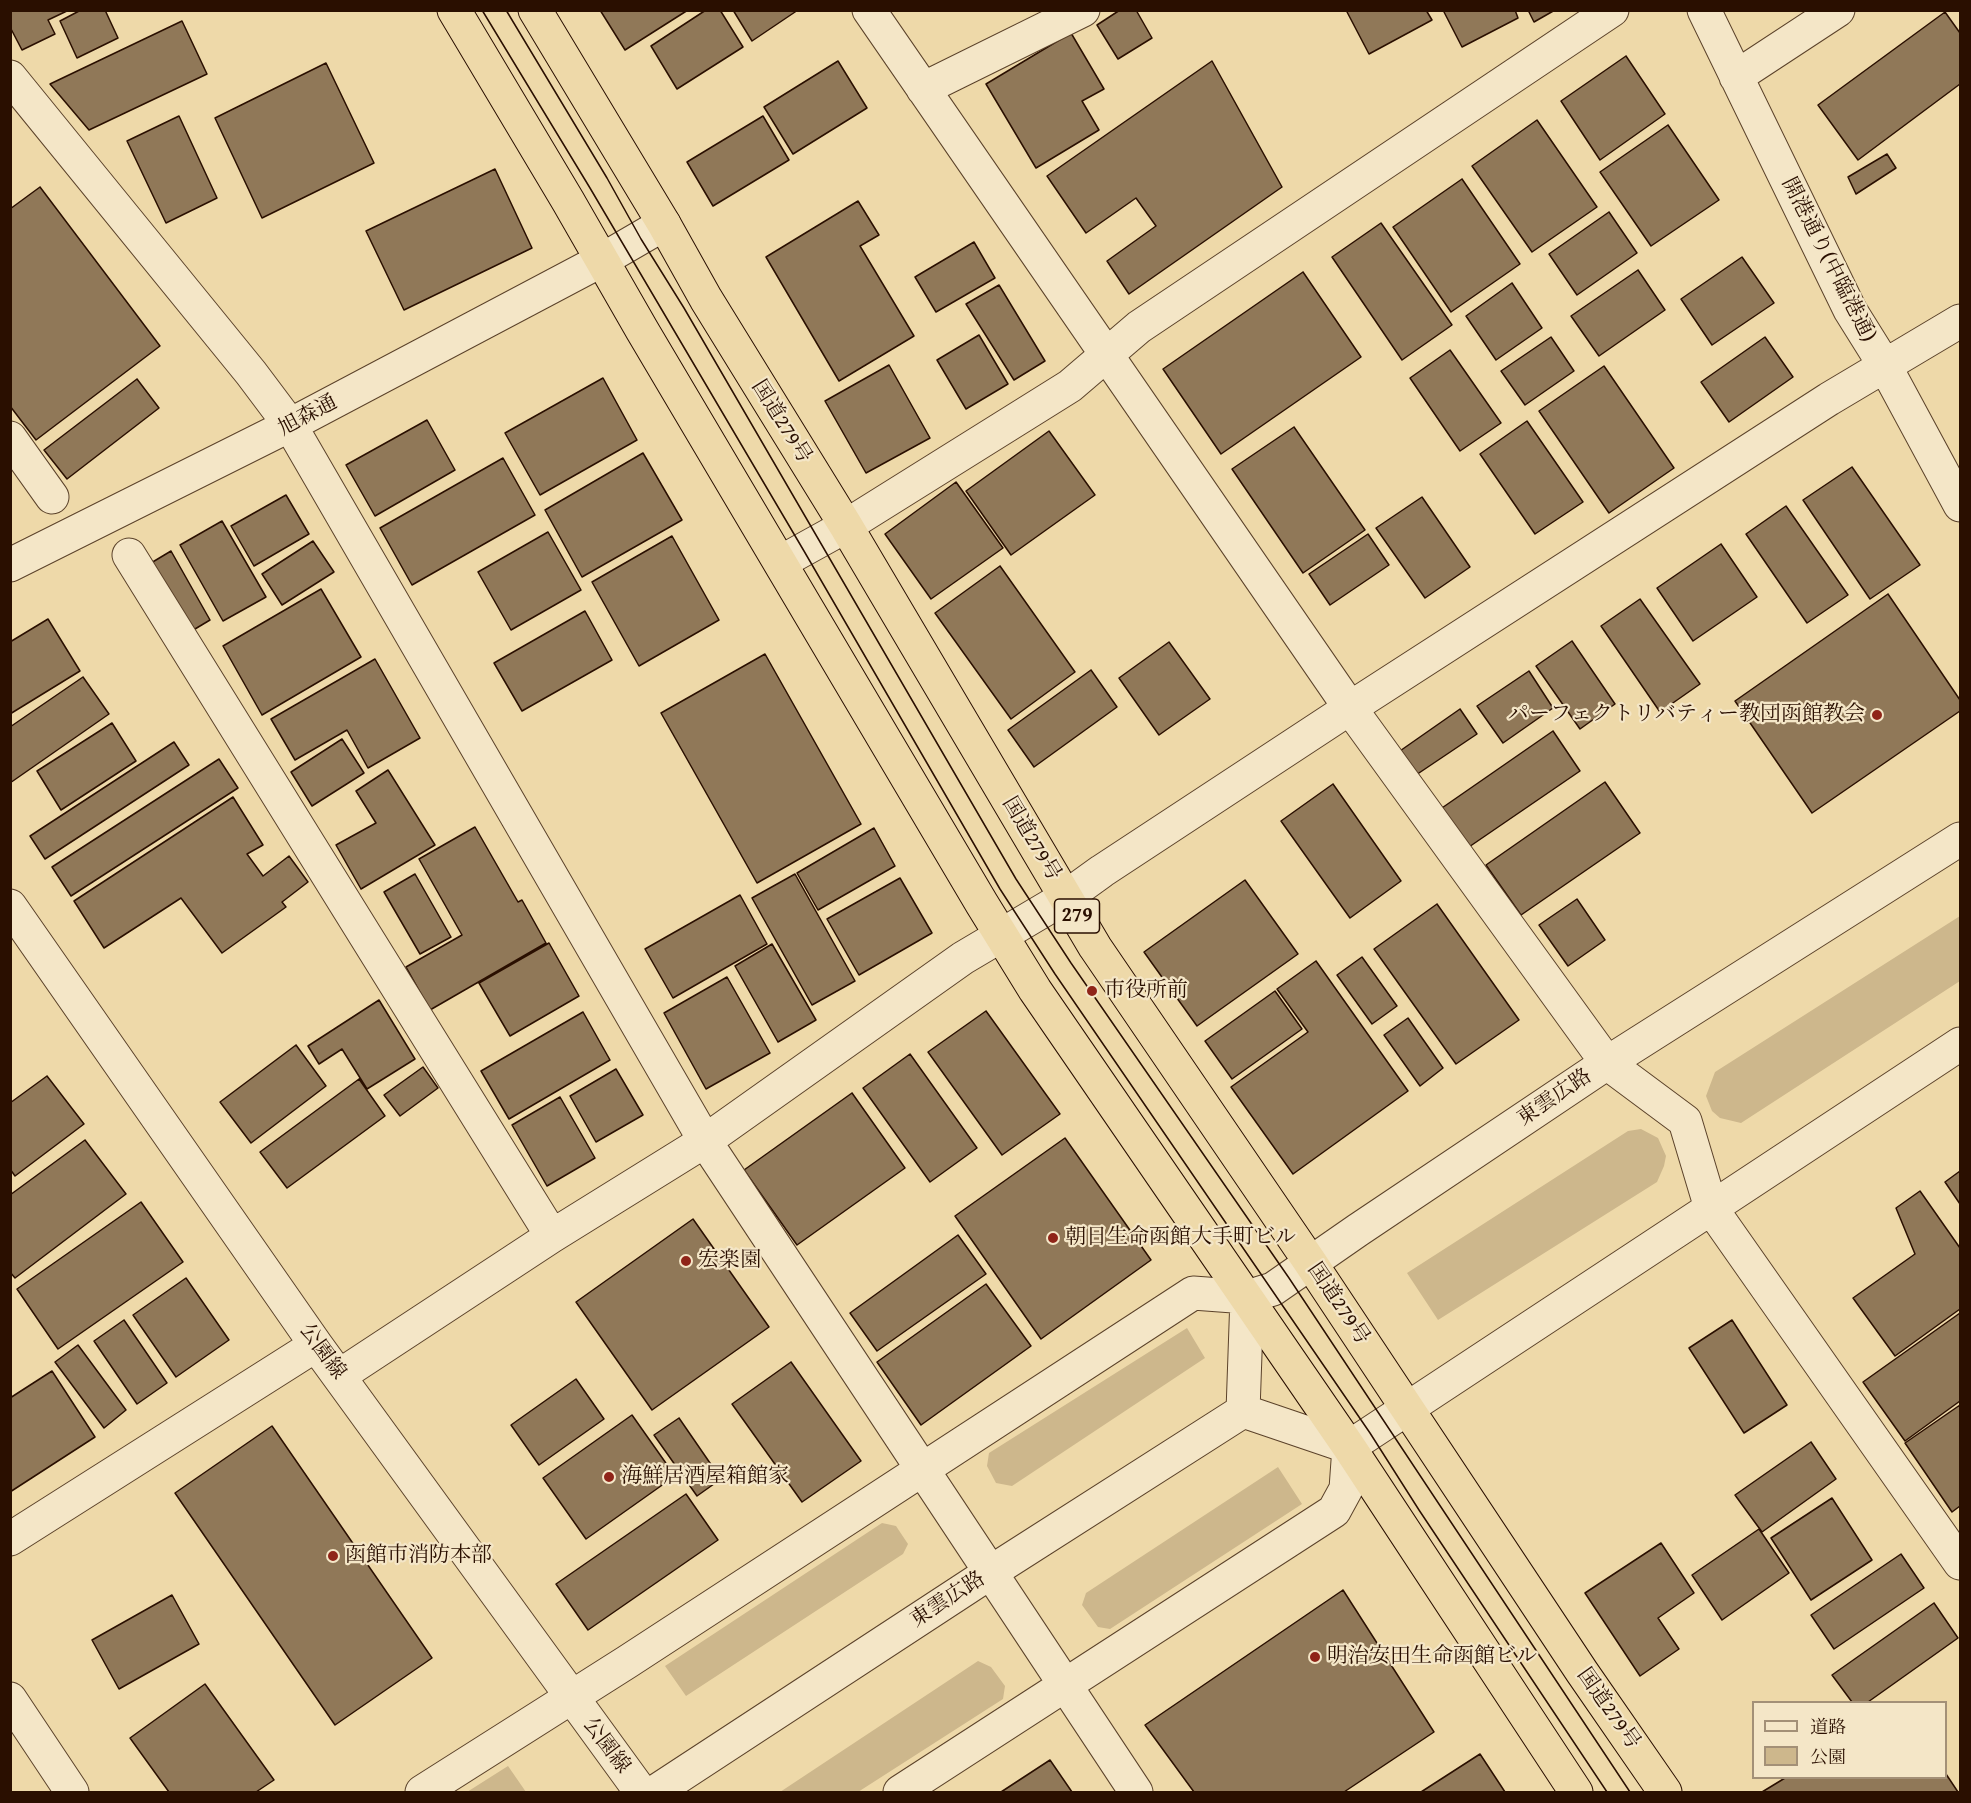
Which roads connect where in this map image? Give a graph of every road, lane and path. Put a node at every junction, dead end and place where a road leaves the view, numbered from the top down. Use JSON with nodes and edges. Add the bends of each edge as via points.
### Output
{"nodes":[{"id":1,"x":454,"y":10,"type":"edge"},
{"id":2,"x":535,"y":10,"type":"edge"},
{"id":3,"x":870,"y":10,"type":"edge"},
{"id":4,"x":1083,"y":10,"type":"edge"},
{"id":5,"x":1612,"y":10,"type":"edge"},
{"id":6,"x":1704,"y":10,"type":"edge"},
{"id":7,"x":1838,"y":10,"type":"edge"},
{"id":8,"x":10,"y":77,"type":"edge"},
{"id":9,"x":1736,"y":77,"type":"junction"},
{"id":10,"x":923,"y":89,"type":"junction"},
{"id":11,"x":664,"y":224,"type":"junction"},
{"id":12,"x":602,"y":260,"type":"junction"},
{"id":13,"x":1960,"y":321,"type":"edge"},
{"id":14,"x":1106,"y":356,"type":"junction"},
{"id":15,"x":1884,"y":366,"type":"junction"},
{"id":16,"x":290,"y":425,"type":"junction"},
{"id":17,"x":10,"y":438,"type":"edge"},
{"id":18,"x":1949,"y":457,"type":"edge"},
{"id":19,"x":52,"y":497,"type":"dead end"},
{"id":20,"x":1960,"y":505,"type":"edge"},
{"id":21,"x":846,"y":526,"type":"junction"},
{"id":22,"x":129,"y":555,"type":"dead end"},
{"id":23,"x":781,"y":562,"type":"junction"},
{"id":24,"x":10,"y":565,"type":"edge"},
{"id":25,"x":1350,"y":708,"type":"junction"},
{"id":26,"x":1960,"y":838,"type":"edge"},
{"id":27,"x":1066,"y":897,"type":"junction"},
{"id":28,"x":10,"y":906,"type":"edge"},
{"id":29,"x":1002,"y":936,"type":"junction"},
{"id":30,"x":1960,"y":1044,"type":"edge"},
{"id":31,"x":1607,"y":1063,"type":"junction"},
{"id":32,"x":705,"y":1141,"type":"junction"},
{"id":33,"x":1712,"y":1208,"type":"junction"},
{"id":34,"x":552,"y":1236,"type":"junction"},
{"id":35,"x":1310,"y":1262,"type":"junction"},
{"id":36,"x":1247,"y":1297,"type":"junction"},
{"id":37,"x":316,"y":1345,"type":"junction"},
{"id":38,"x":339,"y":1376,"type":"junction"},
{"id":39,"x":1408,"y":1409,"type":"junction"},
{"id":40,"x":1243,"y":1411,"type":"junction"},
{"id":41,"x":1349,"y":1447,"type":"junction"},
{"id":42,"x":923,"y":1469,"type":"junction"},
{"id":43,"x":12,"y":1534,"type":"edge"},
{"id":44,"x":1960,"y":1563,"type":"edge"},
{"id":45,"x":991,"y":1572,"type":"junction"},
{"id":46,"x":1065,"y":1684,"type":"junction"},
{"id":47,"x":570,"y":1697,"type":"junction"},
{"id":48,"x":10,"y":1699,"type":"edge"},
{"id":49,"x":72,"y":1792,"type":"edge"},
{"id":50,"x":422,"y":1792,"type":"edge"},
{"id":51,"x":640,"y":1792,"type":"edge"},
{"id":52,"x":655,"y":1792,"type":"edge"},
{"id":53,"x":900,"y":1792,"type":"edge"},
{"id":54,"x":1136,"y":1792,"type":"edge"},
{"id":55,"x":1576,"y":1792,"type":"edge"},
{"id":56,"x":1665,"y":1792,"type":"edge"}],
"edges":[{"from":1,"to":12,"type":"highway"},
{"from":2,"to":11,"type":"highway","name":"国道279号","number":"279"},
{"from":3,"to":10,"type":"street"},
{"from":4,"to":10,"type":"street"},
{"from":5,"to":14,"type":"street","via":[[1139,327]]},
{"from":6,"to":9,"type":"street","name":"開港通り(中臨港通)"},
{"from":7,"to":9,"type":"street"},
{"from":8,"to":16,"type":"street"},
{"from":9,"to":15,"type":"street","name":"開港通り(中臨港通)","via":[[1850,310]]},
{"from":10,"to":14,"type":"street"},
{"from":11,"to":12,"type":"street","name":"旭森通"},
{"from":11,"to":21,"type":"highway","name":"国道279号","number":"279"},
{"from":12,"to":16,"type":"street","name":"旭森通"},
{"from":12,"to":23,"type":"highway"},
{"from":13,"to":15,"type":"street"},
{"from":14,"to":21,"type":"street","via":[[1070,386]]},
{"from":14,"to":25,"type":"street"},
{"from":15,"to":18,"type":"street","name":"開港通り(中臨港通)"},
{"from":15,"to":25,"type":"street"},
{"from":16,"to":24,"type":"street","name":"旭森通"},
{"from":16,"to":32,"type":"street"},
{"from":17,"to":19,"type":"street"},
{"from":18,"to":20,"type":"street","name":"開港通り(中臨港通)"},
{"from":21,"to":23,"type":"street"},
{"from":21,"to":27,"type":"highway","name":"国道279号","number":"279"},
{"from":22,"to":34,"type":"street"},
{"from":23,"to":29,"type":"highway"},
{"from":25,"to":27,"type":"street"},
{"from":25,"to":31,"type":"street"},
{"from":26,"to":31,"type":"street","name":"東雲広路"},
{"from":27,"to":29,"type":"street"},
{"from":27,"to":35,"type":"highway","name":"国道279号","number":"279","via":[[1095,947]]},
{"from":28,"to":37,"type":"street","name":"公園線"},
{"from":29,"to":32,"type":"street","via":[[963,958]]},
{"from":29,"to":36,"type":"highway","via":[[1035,990]]},
{"from":30,"to":33,"type":"street"},
{"from":31,"to":33,"type":"street","via":[[1685,1121]]},
{"from":31,"to":35,"type":"street","name":"東雲広路"},
{"from":32,"to":34,"type":"street"},
{"from":32,"to":42,"type":"street"},
{"from":33,"to":39,"type":"street"},
{"from":33,"to":44,"type":"street"},
{"from":34,"to":38,"type":"street"},
{"from":35,"to":36,"type":"street","name":"東雲広路","via":[[1273,1289]]},
{"from":35,"to":39,"type":"highway","name":"国道279号","number":"279"},
{"from":36,"to":40,"type":"street"},
{"from":36,"to":41,"type":"highway"},
{"from":36,"to":42,"type":"street","via":[[1193,1293]]},
{"from":37,"to":38,"type":"street","name":"公園線"},
{"from":37,"to":43,"type":"street"},
{"from":38,"to":47,"type":"street","name":"公園線"},
{"from":39,"to":41,"type":"street"},
{"from":39,"to":56,"type":"highway","name":"国道279号","number":"279"},
{"from":40,"to":41,"type":"street"},
{"from":40,"to":45,"type":"street","name":"東雲広路"},
{"from":41,"to":46,"type":"street","via":[[1346,1489],[1334,1511]]},
{"from":41,"to":55,"type":"highway"},
{"from":42,"to":45,"type":"street"},
{"from":42,"to":47,"type":"street"},
{"from":45,"to":46,"type":"street"},
{"from":45,"to":52,"type":"street","name":"東雲広路"},
{"from":46,"to":53,"type":"street"},
{"from":46,"to":54,"type":"street"},
{"from":47,"to":50,"type":"street"},
{"from":47,"to":51,"type":"street","name":"公園線"},
{"from":48,"to":49,"type":"street"}]}
